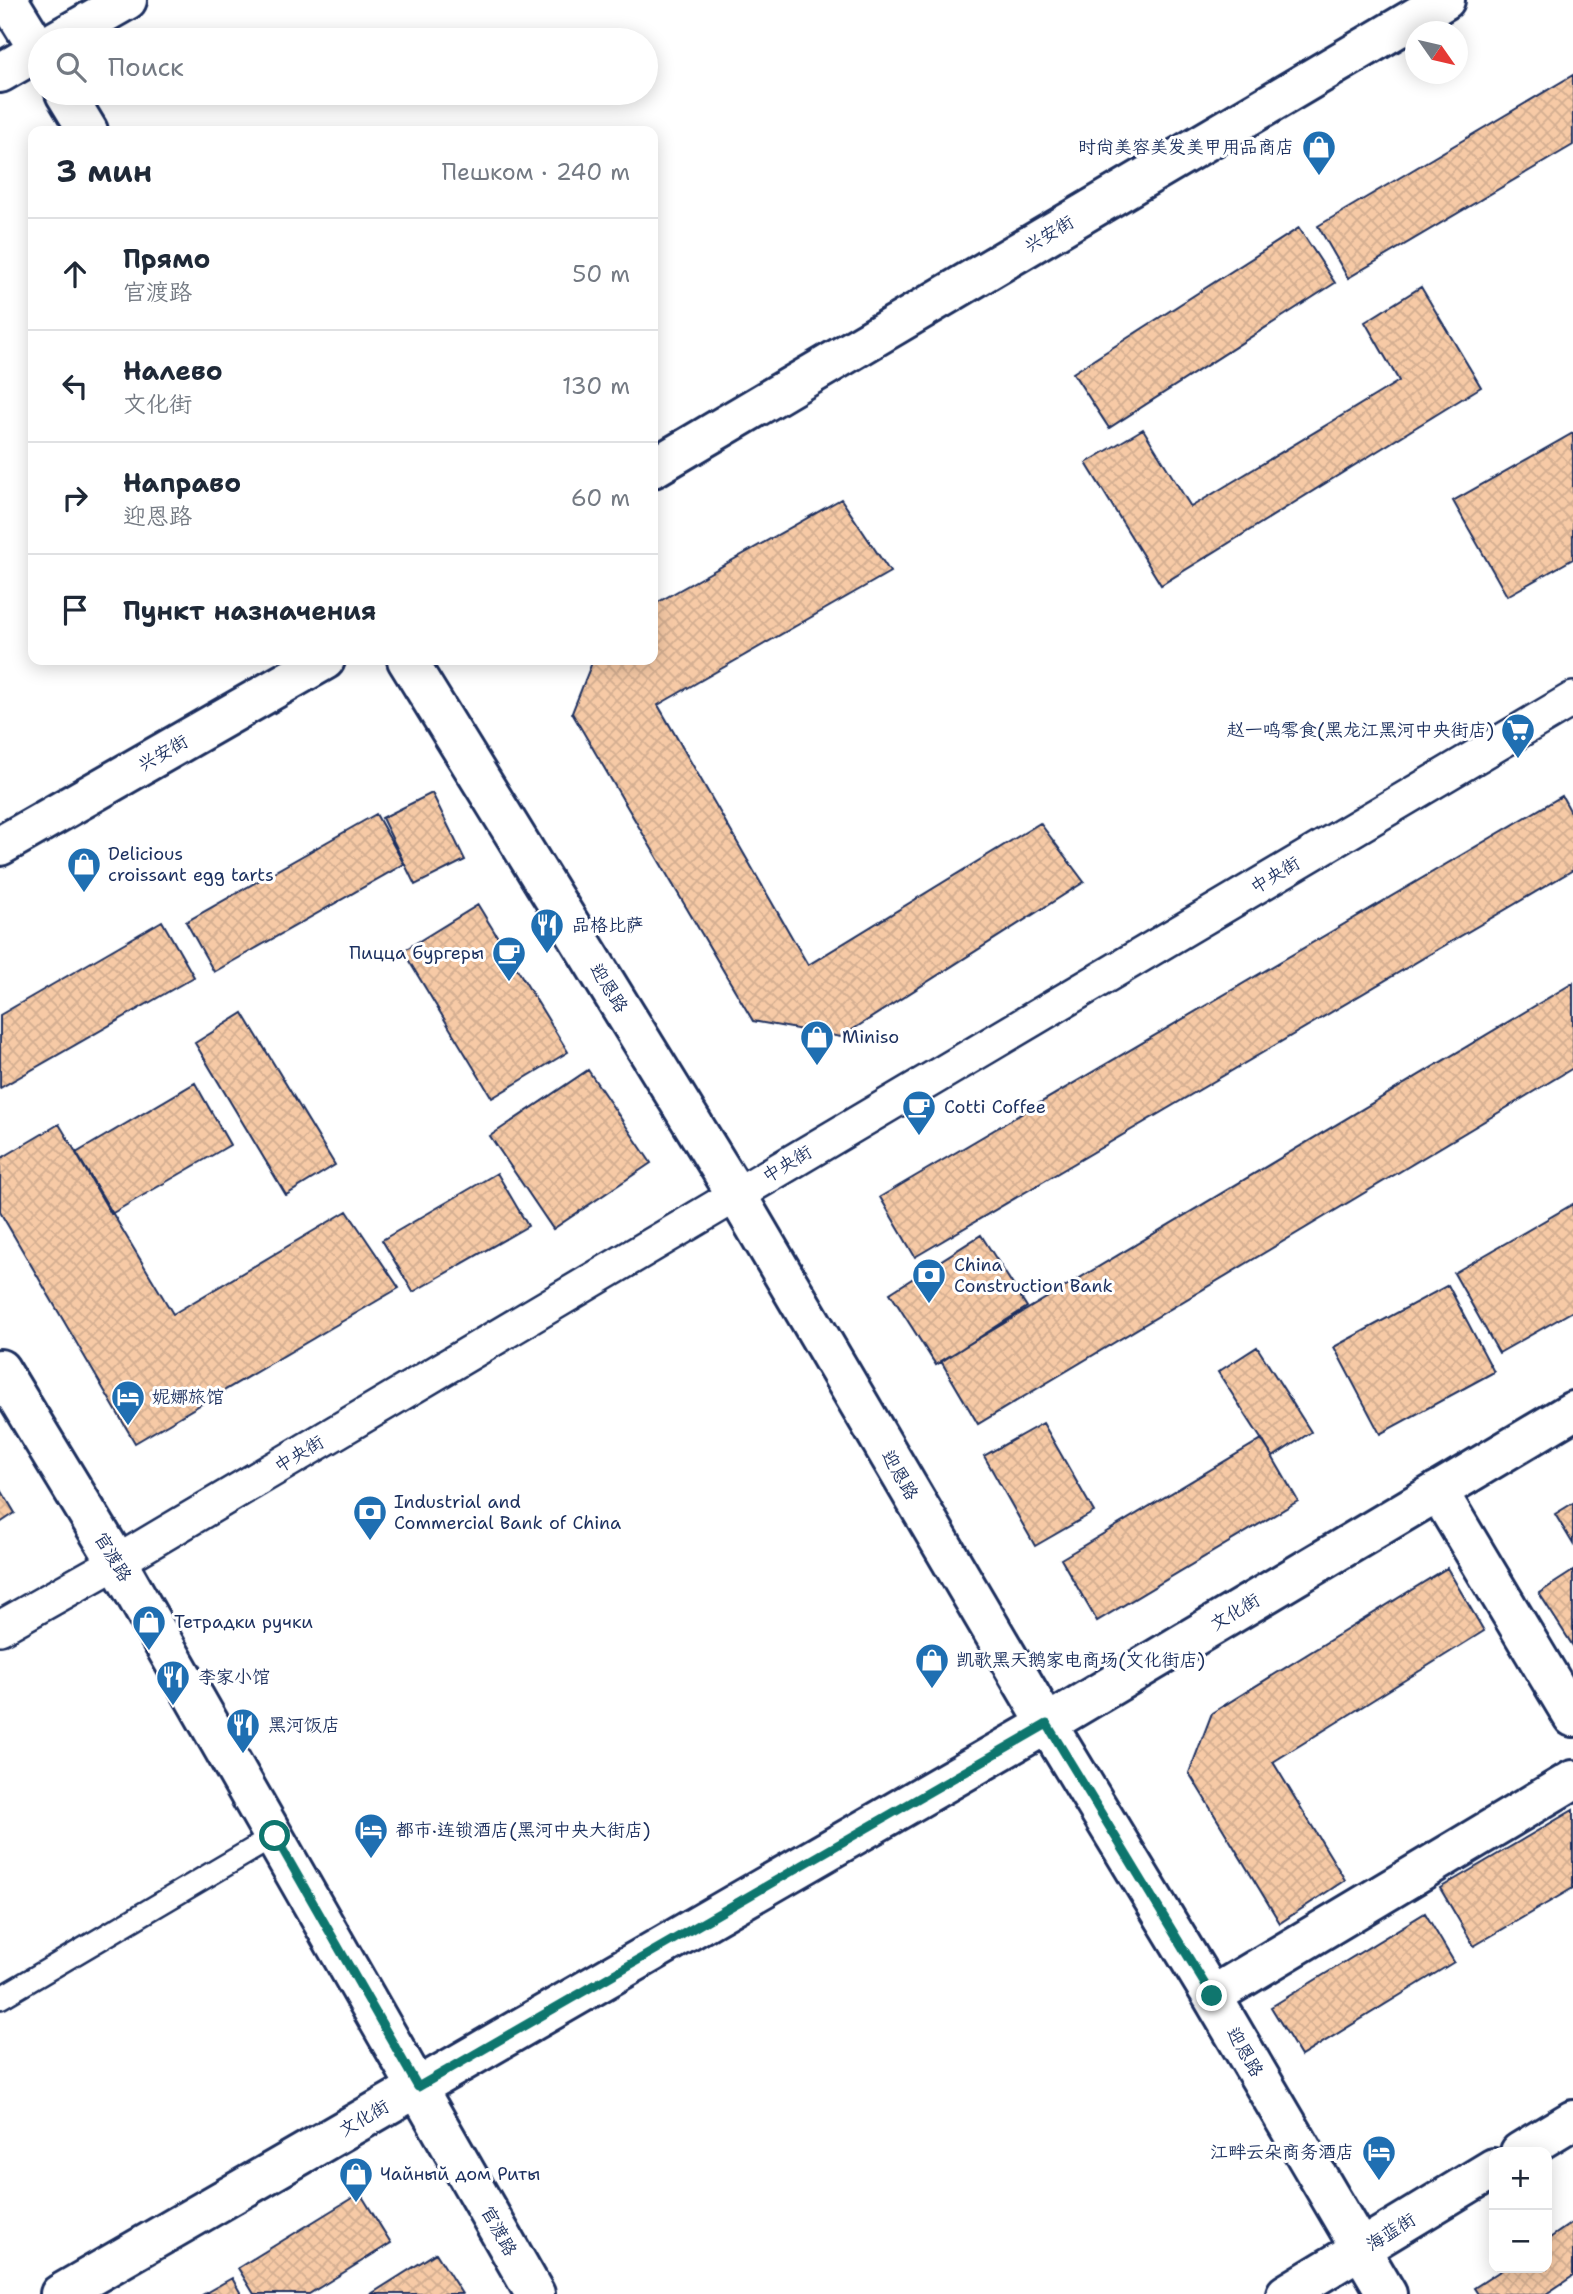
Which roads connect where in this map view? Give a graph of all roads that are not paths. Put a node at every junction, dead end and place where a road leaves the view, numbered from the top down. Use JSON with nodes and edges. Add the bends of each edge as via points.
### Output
{"nodes":[{"id":1,"x":8,"y":0,"type":"edge"},
{"id":2,"x":127,"y":0,"type":"edge"},
{"id":3,"x":1445,"y":0,"type":"edge"},
{"id":4,"x":29,"y":28,"type":"edge"},
{"id":5,"x":79,"y":28,"type":"edge"},
{"id":6,"x":28,"y":57,"type":"edge"},
{"id":7,"x":0,"y":73,"type":"edge"},
{"id":8,"x":72,"y":105,"type":"edge"},
{"id":9,"x":85,"y":126,"type":"edge"},
{"id":10,"x":658,"y":465,"type":"edge"},
{"id":11,"x":317,"y":665,"type":"edge"},
{"id":12,"x":410,"y":665,"type":"edge"},
{"id":13,"x":1573,"y":699,"type":"edge"},
{"id":14,"x":0,"y":846,"type":"edge"},
{"id":15,"x":736,"y":1194,"type":"junction"},
{"id":16,"x":0,"y":1369,"type":"edge"},
{"id":17,"x":1573,"y":1411,"type":"edge"},
{"id":18,"x":1438,"y":1492,"type":"junction"},
{"id":19,"x":117,"y":1562,"type":"junction"},
{"id":20,"x":0,"y":1628,"type":"edge"},
{"id":21,"x":1573,"y":1717,"type":"edge"},
{"id":22,"x":1047,"y":1724,"type":"junction"},
{"id":23,"x":1573,"y":1780,"type":"edge"},
{"id":24,"x":275,"y":1836,"type":"junction"},
{"id":25,"x":1212,"y":1996,"type":"junction"},
{"id":26,"x":0,"y":1998,"type":"edge"},
{"id":27,"x":418,"y":2087,"type":"junction"},
{"id":28,"x":1573,"y":2120,"type":"edge"},
{"id":29,"x":1528,"y":2147,"type":"edge"},
{"id":30,"x":1489,"y":2171,"type":"edge"},
{"id":31,"x":1360,"y":2251,"type":"junction"},
{"id":32,"x":60,"y":2294,"type":"edge"},
{"id":33,"x":535,"y":2294,"type":"edge"},
{"id":34,"x":1286,"y":2294,"type":"edge"},
{"id":35,"x":1387,"y":2294,"type":"edge"}],
"edges":[{"from":1,"to":4,"type":"street"},
{"from":2,"to":5,"type":"street"},
{"from":3,"to":10,"type":"street","name":"兴安街"},
{"from":6,"to":7,"type":"street"},
{"from":8,"to":9,"type":"street"},
{"from":11,"to":14,"type":"street","name":"兴安街"},
{"from":12,"to":15,"type":"street","name":"迎恩路"},
{"from":13,"to":15,"type":"street","name":"中央街"},
{"from":15,"to":19,"type":"street","name":"中央街"},
{"from":15,"to":22,"type":"street","name":"迎恩路"},
{"from":16,"to":19,"type":"street","name":"官渡路"},
{"from":17,"to":18,"type":"street","name":"文化街"},
{"from":18,"to":21,"type":"street"},
{"from":18,"to":22,"type":"street","name":"文化街"},
{"from":19,"to":20,"type":"street","name":"中央街"},
{"from":19,"to":24,"type":"street","name":"官渡路"},
{"from":22,"to":25,"type":"street","name":"迎恩路"},
{"from":22,"to":27,"type":"street","name":"文化街"},
{"from":23,"to":25,"type":"street"},
{"from":24,"to":26,"type":"lane"},
{"from":24,"to":27,"type":"street","name":"官渡路"},
{"from":25,"to":31,"type":"street","name":"迎恩路"},
{"from":27,"to":32,"type":"street","name":"文化街"},
{"from":27,"to":33,"type":"street","name":"官渡路"},
{"from":28,"to":29,"type":"street"},
{"from":30,"to":31,"type":"street","name":"海蓝街"},
{"from":31,"to":34,"type":"street","name":"海蓝街"},
{"from":31,"to":35,"type":"street","name":"迎恩路"}]}
